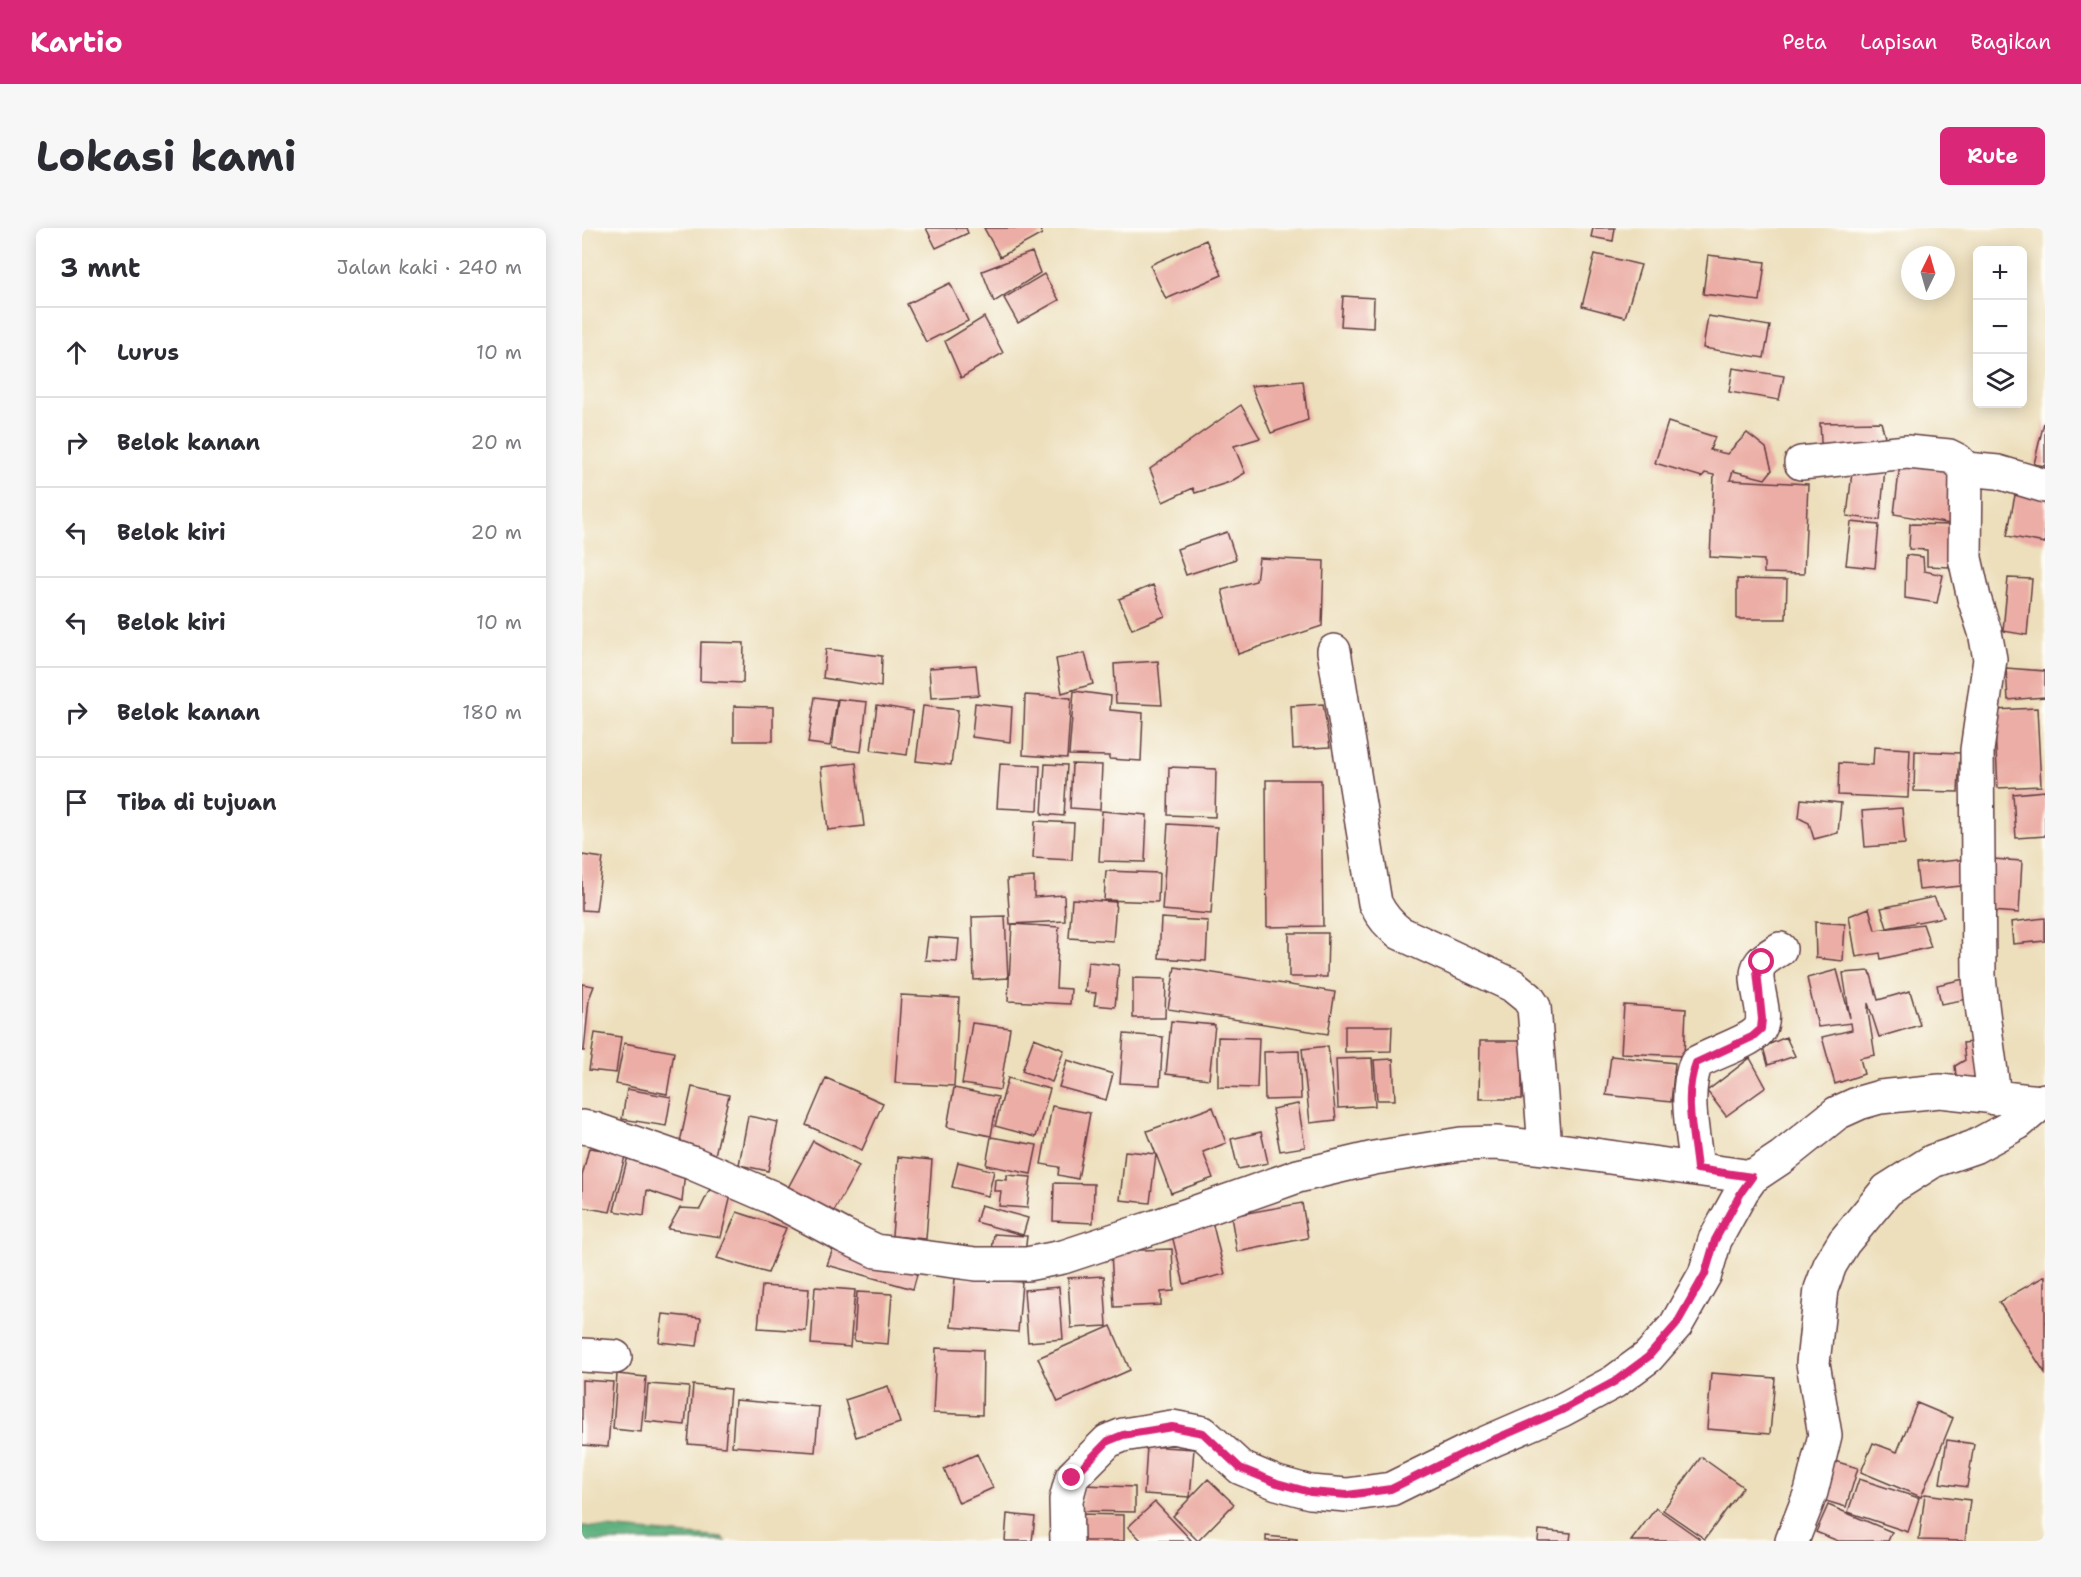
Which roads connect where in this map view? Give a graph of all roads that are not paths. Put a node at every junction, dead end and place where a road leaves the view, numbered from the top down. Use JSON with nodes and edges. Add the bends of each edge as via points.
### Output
{"nodes":[{"id":1,"x":1801,"y":463,"type":"dead end"},
{"id":2,"x":1966,"y":470,"type":"junction"},
{"id":3,"x":2045,"y":486,"type":"edge"},
{"id":4,"x":1334,"y":651,"type":"dead end"},
{"id":5,"x":1780,"y":949,"type":"dead end"},
{"id":6,"x":1994,"y":1098,"type":"junction"},
{"id":7,"x":2043,"y":1101,"type":"edge"},
{"id":8,"x":582,"y":1126,"type":"edge"},
{"id":9,"x":1545,"y":1148,"type":"junction"},
{"id":10,"x":1697,"y":1169,"type":"junction"},
{"id":11,"x":1752,"y":1177,"type":"junction"},
{"id":12,"x":582,"y":1355,"type":"edge"},
{"id":13,"x":615,"y":1357,"type":"dead end"},
{"id":14,"x":1067,"y":1541,"type":"edge"},
{"id":15,"x":1792,"y":1541,"type":"edge"}],
"edges":[{"from":1,"to":2,"type":"street","via":[[1907,452],[1949,456]]},
{"from":2,"to":3,"type":"street","via":[[1998,472]]},
{"from":2,"to":6,"type":"street","via":[[1965,558],[1990,659],[1977,750],[1978,975]]},
{"from":4,"to":9,"type":"street","via":[[1375,903],[1400,933],[1512,985],[1528,998],[1534,1007]]},
{"from":5,"to":10,"type":"street","via":[[1762,962],[1757,971],[1761,1029],[1696,1063],[1690,1077]]},
{"from":6,"to":7,"type":"street"},
{"from":6,"to":11,"type":"street","via":[[1940,1091],[1859,1103],[1837,1113]]},
{"from":7,"to":15,"type":"street","via":[[2018,1123],[1974,1147],[1933,1161],[1887,1190],[1830,1265],[1821,1289],[1813,1363],[1825,1435],[1811,1492]]},
{"from":8,"to":9,"type":"street","via":[[692,1162],[876,1251],[976,1264],[1027,1264],[1063,1257],[1298,1176],[1374,1158],[1461,1144]]},
{"from":9,"to":10,"type":"street"},
{"from":10,"to":11,"type":"street"},
{"from":11,"to":14,"type":"street","via":[[1715,1240],[1705,1274],[1676,1325],[1648,1357],[1614,1382],[1562,1410],[1391,1489],[1347,1495],[1310,1492],[1240,1468],[1203,1433],[1172,1427],[1123,1435],[1108,1441],[1072,1478],[1066,1500]]},
{"from":12,"to":13,"type":"street"}]}
